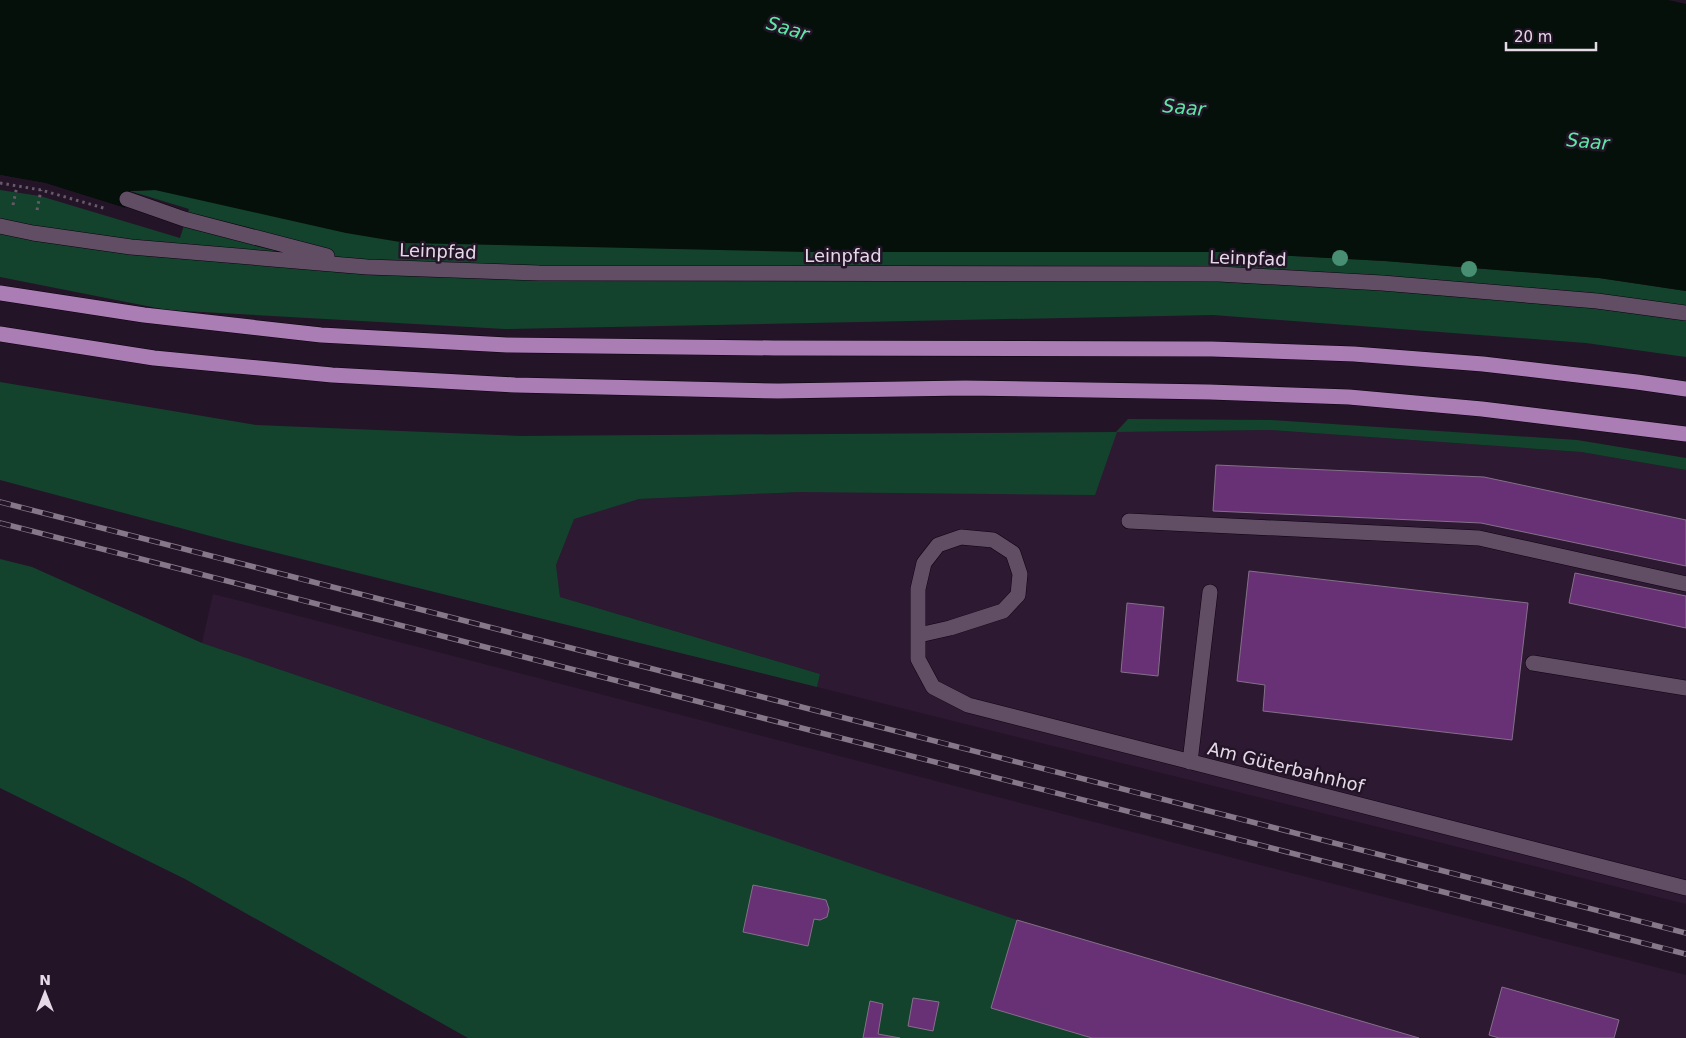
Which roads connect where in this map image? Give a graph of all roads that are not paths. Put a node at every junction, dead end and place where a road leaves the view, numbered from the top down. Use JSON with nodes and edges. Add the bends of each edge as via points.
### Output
{"nodes":[{"id":1,"x":127,"y":200,"type":"dead end"},
{"id":2,"x":0,"y":226,"type":"edge"},
{"id":3,"x":367,"y":267,"type":"junction"},
{"id":4,"x":0,"y":293,"type":"edge"},
{"id":5,"x":1686,"y":313,"type":"edge"},
{"id":6,"x":0,"y":334,"type":"edge"},
{"id":7,"x":1686,"y":389,"type":"edge"},
{"id":8,"x":1686,"y":434,"type":"edge"},
{"id":9,"x":1129,"y":521,"type":"dead end"},
{"id":10,"x":1686,"y":584,"type":"edge"},
{"id":11,"x":1210,"y":592,"type":"dead end"},
{"id":12,"x":919,"y":635,"type":"junction"},
{"id":13,"x":1533,"y":663,"type":"dead end"},
{"id":14,"x":1686,"y":688,"type":"edge"},
{"id":15,"x":1190,"y":762,"type":"junction"},
{"id":16,"x":1686,"y":888,"type":"edge"}],
"edges":[{"from":1,"to":3,"type":"lane","via":[[184,219]]},
{"from":2,"to":3,"type":"lane","name":"Leinpfad","via":[[131,247]]},
{"from":3,"to":5,"type":"lane","name":"Leinpfad","via":[[538,274],[1219,274],[1382,283],[1587,300]]},
{"from":4,"to":7,"type":"highway","via":[[144,315],[321,335],[507,345],[1212,349],[1354,354],[1483,364]]},
{"from":6,"to":8,"type":"highway","via":[[154,358],[332,375],[515,385],[758,390],[965,388],[1349,397],[1482,409]]},
{"from":9,"to":10,"type":"lane","via":[[1479,538]]},
{"from":11,"to":15,"type":"lane"},
{"from":12,"to":12,"type":"lane","name":"Am Güterbahnhof","via":[[918,589],[924,563],[938,545],[961,536],[993,540],[1013,553],[1020,574],[1018,595],[1003,612]]},
{"from":12,"to":15,"type":"lane","name":"Am Güterbahnhof","via":[[918,659],[934,688],[968,705]]},
{"from":13,"to":14,"type":"lane"},
{"from":15,"to":16,"type":"lane","name":"Am Güterbahnhof"}]}
